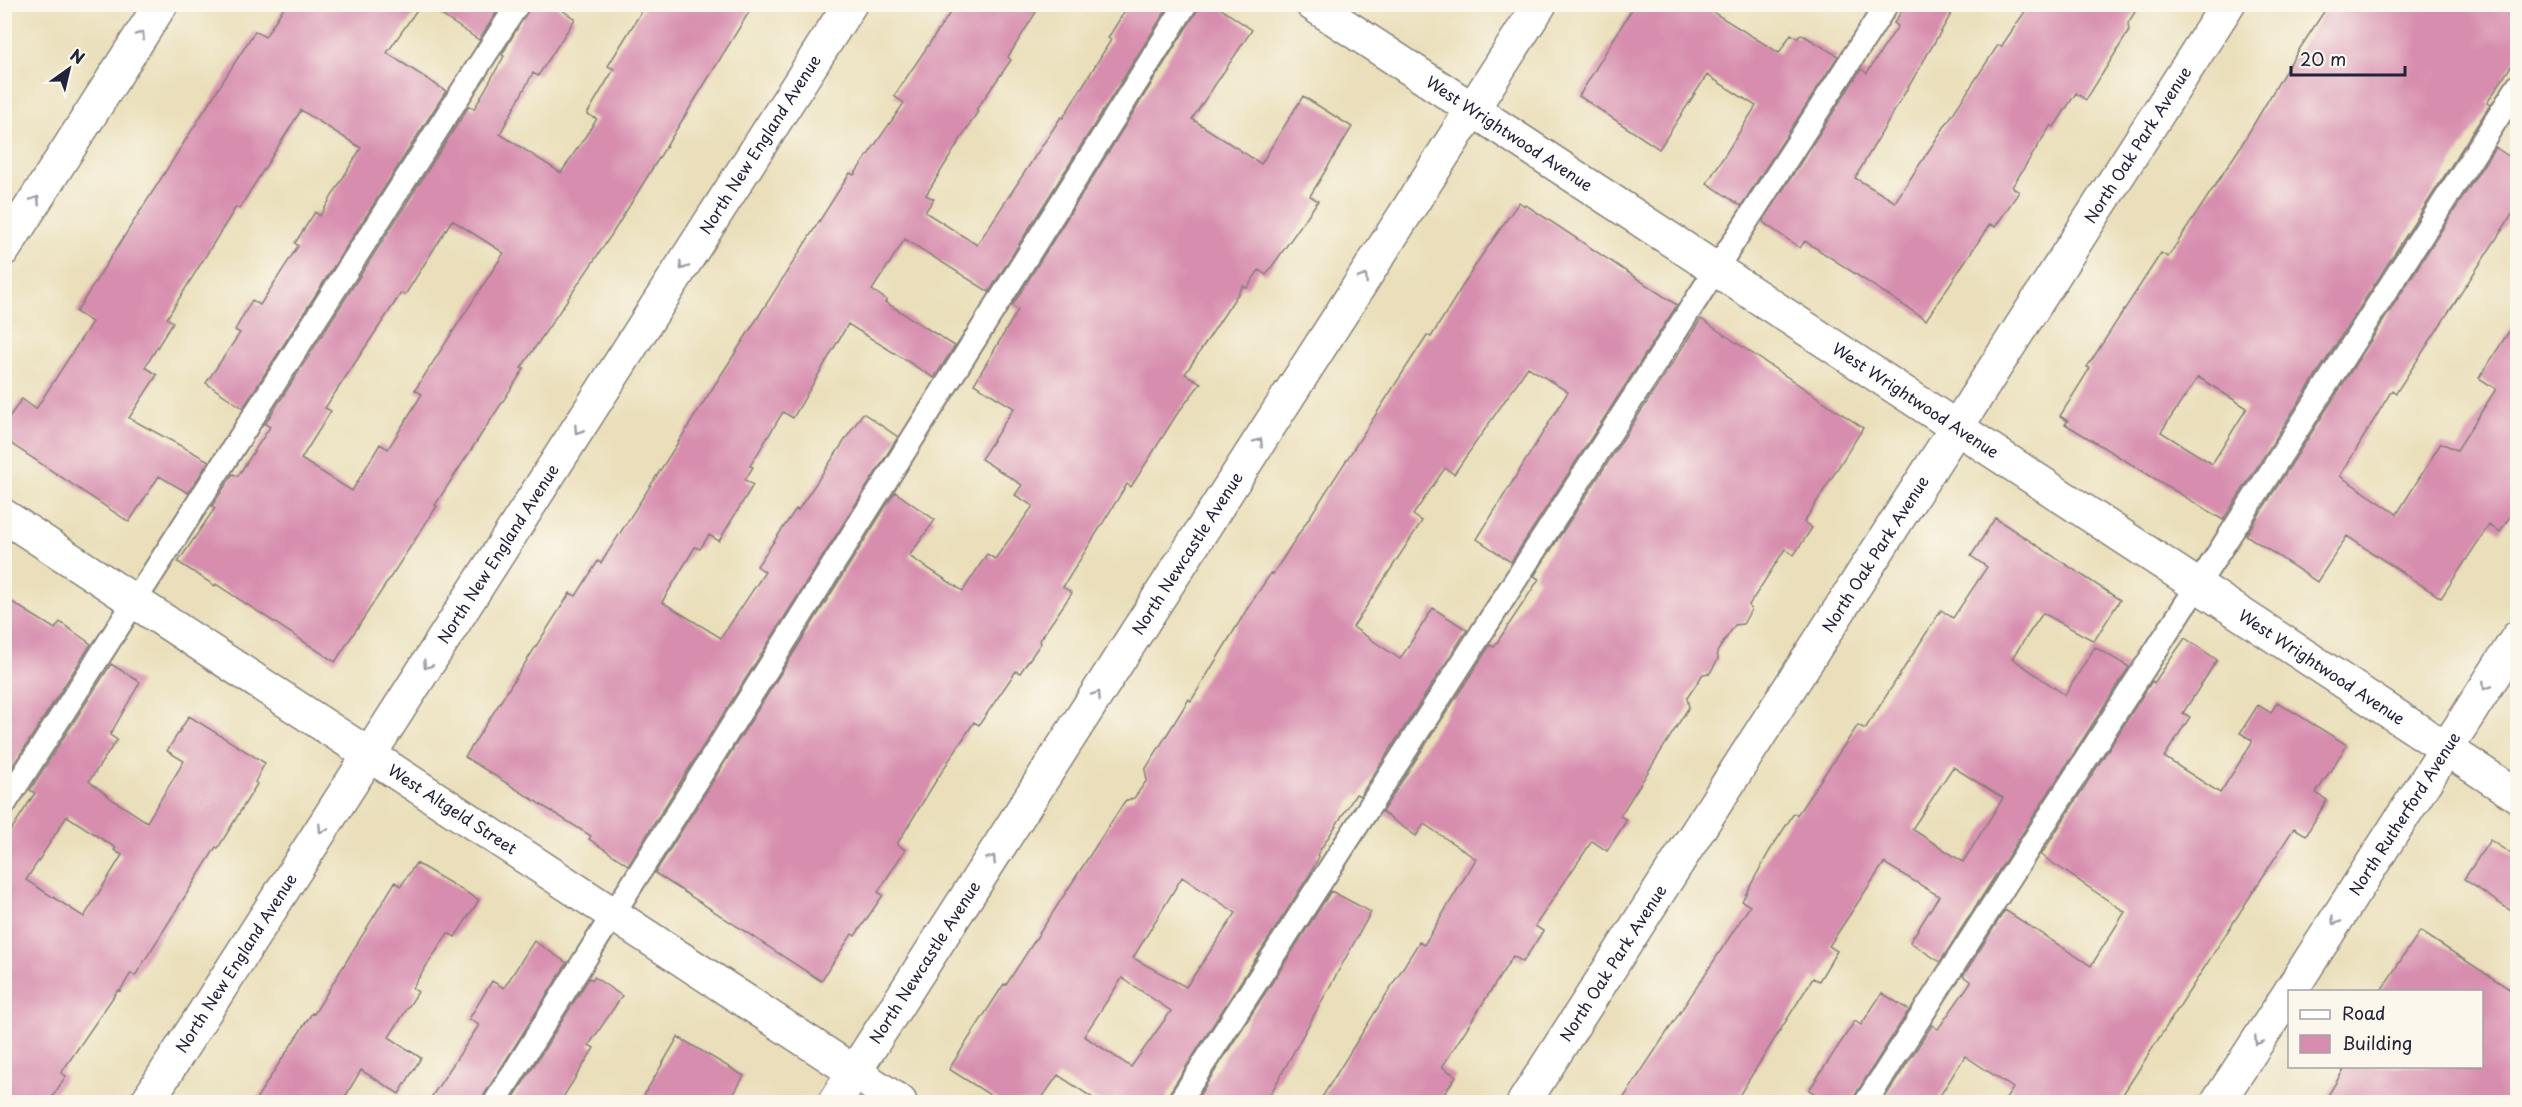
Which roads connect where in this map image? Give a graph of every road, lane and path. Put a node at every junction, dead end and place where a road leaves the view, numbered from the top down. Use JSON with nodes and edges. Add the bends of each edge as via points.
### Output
{"nodes":[{"id":1,"x":161,"y":4,"type":"edge"},
{"id":2,"x":518,"y":4,"type":"edge"},
{"id":3,"x":850,"y":4,"type":"edge"},
{"id":4,"x":1185,"y":4,"type":"edge"},
{"id":5,"x":1312,"y":4,"type":"edge"},
{"id":6,"x":1540,"y":4,"type":"edge"},
{"id":7,"x":1887,"y":4,"type":"edge"},
{"id":8,"x":2228,"y":4,"type":"edge"},
{"id":9,"x":2517,"y":86,"type":"edge"},
{"id":10,"x":1472,"y":110,"type":"junction"},
{"id":11,"x":4,"y":249,"type":"edge"},
{"id":12,"x":1716,"y":269,"type":"junction"},
{"id":13,"x":1956,"y":428,"type":"junction"},
{"id":14,"x":4,"y":516,"type":"edge"},
{"id":15,"x":2197,"y":586,"type":"junction"},
{"id":16,"x":135,"y":601,"type":"junction"},
{"id":17,"x":2517,"y":637,"type":"edge"},
{"id":18,"x":2445,"y":749,"type":"junction"},
{"id":19,"x":370,"y":755,"type":"junction"},
{"id":20,"x":2517,"y":796,"type":"edge"},
{"id":21,"x":4,"y":805,"type":"edge"},
{"id":22,"x":614,"y":915,"type":"junction"},
{"id":23,"x":2291,"y":990,"type":"edge"},
{"id":24,"x":2288,"y":995,"type":"edge"},
{"id":25,"x":855,"y":1073,"type":"junction"},
{"id":26,"x":147,"y":1102,"type":"edge"},
{"id":27,"x":495,"y":1102,"type":"edge"},
{"id":28,"x":836,"y":1102,"type":"edge"},
{"id":29,"x":900,"y":1102,"type":"edge"},
{"id":30,"x":1179,"y":1102,"type":"edge"},
{"id":31,"x":1524,"y":1102,"type":"edge"},
{"id":32,"x":1866,"y":1102,"type":"edge"},
{"id":33,"x":2218,"y":1102,"type":"edge"}],
"edges":[{"from":11,"to":1,"type":"street","one_way":true},
{"from":2,"to":16,"type":"lane"},
{"from":3,"to":19,"type":"street","name":"North New England Avenue","one_way":true},
{"from":4,"to":22,"type":"lane"},
{"from":5,"to":10,"type":"street","name":"West Wrightwood Avenue"},
{"from":6,"to":10,"type":"street","name":"North Newcastle Avenue"},
{"from":7,"to":12,"type":"lane"},
{"from":8,"to":13,"type":"street","name":"North Oak Park Avenue"},
{"from":9,"to":15,"type":"lane"},
{"from":10,"to":12,"type":"street","name":"West Wrightwood Avenue"},
{"from":25,"to":10,"type":"street","name":"North Newcastle Avenue","one_way":true},
{"from":12,"to":13,"type":"street","name":"West Wrightwood Avenue"},
{"from":12,"to":30,"type":"lane"},
{"from":13,"to":15,"type":"street","name":"West Wrightwood Avenue"},
{"from":13,"to":31,"type":"street","name":"North Oak Park Avenue"},
{"from":14,"to":16,"type":"street","name":"West Altgeld Street"},
{"from":15,"to":18,"type":"street","name":"West Wrightwood Avenue"},
{"from":15,"to":32,"type":"lane"},
{"from":16,"to":19,"type":"street","name":"West Altgeld Street"},
{"from":16,"to":21,"type":"lane"},
{"from":17,"to":18,"type":"street","name":"North Rutherford Avenue","one_way":true},
{"from":18,"to":20,"type":"street","name":"West Wrightwood Avenue"},
{"from":18,"to":23,"type":"street","name":"North Rutherford Avenue","one_way":true},
{"from":19,"to":22,"type":"street","name":"West Altgeld Street"},
{"from":19,"to":26,"type":"street","name":"North New England Avenue","one_way":true},
{"from":22,"to":25,"type":"street","name":"West Altgeld Street"},
{"from":22,"to":27,"type":"lane"},
{"from":24,"to":33,"type":"street","name":"North Rutherford Avenue","one_way":true},
{"from":25,"to":28,"type":"street","name":"North Newcastle Avenue"},
{"from":25,"to":29,"type":"street","name":"West Altgeld Street"}]}
